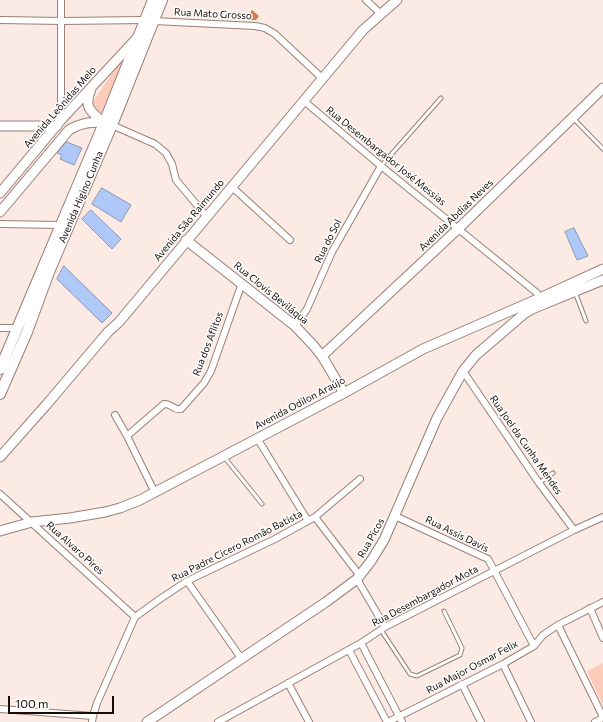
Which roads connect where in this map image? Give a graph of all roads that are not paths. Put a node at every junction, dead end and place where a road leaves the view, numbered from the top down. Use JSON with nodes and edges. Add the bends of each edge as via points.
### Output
{"nodes":[{"id":1,"x":62,"y":0,"type":"edge"},
{"id":2,"x":153,"y":0,"type":"edge"},
{"id":3,"x":162,"y":0,"type":"edge"},
{"id":4,"x":366,"y":0,"type":"edge"},
{"id":5,"x":398,"y":0,"type":"edge"},
{"id":6,"x":381,"y":14,"type":"junction"},
{"id":7,"x":0,"y":20,"type":"edge"},
{"id":8,"x":150,"y":20,"type":"junction"},
{"id":9,"x":62,"y":21,"type":"junction"},
{"id":10,"x":138,"y":37,"type":"junction"},
{"id":11,"x":323,"y":78,"type":"junction"},
{"id":12,"x":92,"y":86,"type":"junction"},
{"id":13,"x":603,"y":88,"type":"edge"},
{"id":14,"x":441,"y":98,"type":"dead end"},
{"id":15,"x":304,"y":101,"type":"junction"},
{"id":16,"x":573,"y":117,"type":"junction"},
{"id":17,"x":59,"y":123,"type":"junction"},
{"id":18,"x":108,"y":124,"type":"junction"},
{"id":19,"x":0,"y":126,"type":"edge"},
{"id":20,"x":603,"y":150,"type":"edge"},
{"id":21,"x":381,"y":166,"type":"junction"},
{"id":22,"x":232,"y":187,"type":"junction"},
{"id":23,"x":0,"y":194,"type":"edge"},
{"id":24,"x":0,"y":212,"type":"edge"},
{"id":25,"x":207,"y":217,"type":"junction"},
{"id":26,"x":0,"y":224,"type":"edge"},
{"id":27,"x":61,"y":225,"type":"junction"},
{"id":28,"x":459,"y":228,"type":"junction"},
{"id":29,"x":186,"y":240,"type":"junction"},
{"id":30,"x":290,"y":240,"type":"dead end"},
{"id":31,"x":603,"y":269,"type":"edge"},
{"id":32,"x":603,"y":280,"type":"edge"},
{"id":33,"x":242,"y":283,"type":"junction"},
{"id":34,"x":575,"y":292,"type":"junction"},
{"id":35,"x":542,"y":301,"type":"junction"},
{"id":36,"x":586,"y":321,"type":"dead end"},
{"id":37,"x":295,"y":326,"type":"junction"},
{"id":38,"x":0,"y":328,"type":"edge"},
{"id":39,"x":22,"y":330,"type":"junction"},
{"id":40,"x":322,"y":356,"type":"junction"},
{"id":41,"x":0,"y":369,"type":"edge"},
{"id":42,"x":463,"y":371,"type":"junction"},
{"id":43,"x":344,"y":393,"type":"junction"},
{"id":44,"x":0,"y":394,"type":"edge"},
{"id":45,"x":115,"y":416,"type":"dead end"},
{"id":46,"x":127,"y":436,"type":"junction"},
{"id":47,"x":257,"y":438,"type":"junction"},
{"id":48,"x":224,"y":456,"type":"junction"},
{"id":49,"x":0,"y":457,"type":"edge"},
{"id":50,"x":553,"y":473,"type":"dead end"},
{"id":51,"x":360,"y":479,"type":"dead end"},
{"id":52,"x":539,"y":483,"type":"junction"},
{"id":53,"x":155,"y":493,"type":"junction"},
{"id":54,"x":0,"y":494,"type":"edge"},
{"id":55,"x":262,"y":504,"type":"dead end"},
{"id":56,"x":396,"y":516,"type":"junction"},
{"id":57,"x":315,"y":517,"type":"junction"},
{"id":58,"x":603,"y":517,"type":"edge"},
{"id":59,"x":308,"y":521,"type":"junction"},
{"id":60,"x":32,"y":522,"type":"junction"},
{"id":61,"x":574,"y":530,"type":"junction"},
{"id":62,"x":0,"y":531,"type":"edge"},
{"id":63,"x":495,"y":571,"type":"junction"},
{"id":64,"x":359,"y":577,"type":"junction"},
{"id":65,"x":187,"y":581,"type":"junction"},
{"id":66,"x":603,"y":602,"type":"edge"},
{"id":67,"x":590,"y":608,"type":"junction"},
{"id":68,"x":444,"y":611,"type":"dead end"},
{"id":69,"x":136,"y":617,"type":"junction"},
{"id":70,"x":558,"y":625,"type":"junction"},
{"id":71,"x":383,"y":628,"type":"junction"},
{"id":72,"x":603,"y":638,"type":"edge"},
{"id":73,"x":361,"y":643,"type":"junction"},
{"id":74,"x":534,"y":646,"type":"junction"},
{"id":75,"x":349,"y":650,"type":"junction"},
{"id":76,"x":241,"y":658,"type":"junction"},
{"id":77,"x":503,"y":664,"type":"junction"},
{"id":78,"x":288,"y":683,"type":"junction"},
{"id":79,"x":462,"y":684,"type":"junction"},
{"id":80,"x":0,"y":709,"type":"edge"},
{"id":81,"x":229,"y":716,"type":"junction"},
{"id":82,"x":603,"y":718,"type":"edge"},
{"id":83,"x":93,"y":719,"type":"edge"},
{"id":84,"x":400,"y":719,"type":"edge"},
{"id":85,"x":147,"y":722,"type":"edge"},
{"id":86,"x":218,"y":722,"type":"edge"},
{"id":87,"x":233,"y":722,"type":"edge"},
{"id":88,"x":309,"y":722,"type":"edge"},
{"id":89,"x":388,"y":722,"type":"edge"},
{"id":90,"x":481,"y":722,"type":"edge"},
{"id":91,"x":531,"y":722,"type":"edge"},
{"id":92,"x":595,"y":722,"type":"edge"}],
"edges":[{"from":1,"to":9,"type":"street"},
{"from":2,"to":8,"type":"main road","name":"Avenida Higino Cunha"},
{"from":3,"to":8,"type":"main road","name":"Avenida Higino Cunha"},
{"from":4,"to":6,"type":"street"},
{"from":5,"to":6,"type":"main road","name":"Avenida São Raimundo"},
{"from":6,"to":11,"type":"main road","name":"Avenida São Raimundo","via":[[363,30]]},
{"from":7,"to":9,"type":"street","name":"Rua Mato Grosso"},
{"from":8,"to":9,"type":"street","name":"Rua Mato Grosso"},
{"from":8,"to":10,"type":"main road","name":"Avenida Higino Cunha"},
{"from":8,"to":11,"type":"street","name":"Rua Mato Grosso","via":[[264,28],[275,34]]},
{"from":8,"to":18,"type":"main road","name":"Avenida Higino Cunha"},
{"from":9,"to":17,"type":"street"},
{"from":10,"to":12,"type":"main road","name":"Avenida Leônidas Melo"},
{"from":10,"to":18,"type":"main road","name":"Avenida Higino Cunha"},
{"from":11,"to":15,"type":"main road","name":"Avenida São Raimundo"},
{"from":12,"to":17,"type":"main road","name":"Avenida Leônidas Melo"},
{"from":12,"to":18,"type":"main road","via":[[88,106]]},
{"from":13,"to":16,"type":"main road","name":"Avenida Abdias Neves"},
{"from":14,"to":21,"type":"lane"},
{"from":15,"to":21,"type":"street","name":"Rua Desembargador José Messias"},
{"from":15,"to":22,"type":"main road","name":"Avenida São Raimundo"},
{"from":16,"to":20,"type":"lane"},
{"from":16,"to":28,"type":"main road","name":"Avenida Abdias Neves"},
{"from":17,"to":19,"type":"main road"},
{"from":17,"to":23,"type":"main road","name":"Avenida Leônidas Melo"},
{"from":18,"to":24,"type":"main road","via":[[84,124],[69,130]]},
{"from":18,"to":25,"type":"street","via":[[161,148],[172,164],[176,180]]},
{"from":18,"to":27,"type":"main road","name":"Avenida Higino Cunha"},
{"from":18,"to":39,"type":"main road","name":"Avenida Higino Cunha","via":[[49,272]]},
{"from":21,"to":28,"type":"street","name":"Rua Desembargador José Messias"},
{"from":21,"to":37,"type":"street","name":"Rua do Sol","via":[[332,252],[307,309]]},
{"from":22,"to":25,"type":"main road","name":"Avenida São Raimundo"},
{"from":22,"to":30,"type":"street"},
{"from":25,"to":29,"type":"main road","name":"Avenida São Raimundo"},
{"from":26,"to":27,"type":"street"},
{"from":27,"to":39,"type":"main road","name":"Avenida Higino Cunha"},
{"from":28,"to":35,"type":"street","name":"Rua Desembargador José Messias","via":[[537,293]]},
{"from":28,"to":40,"type":"main road","name":"Avenida Abdias Neves"},
{"from":29,"to":33,"type":"main road","name":"Rua Clovis Beviláqua"},
{"from":29,"to":49,"type":"main road","name":"Avenida São Raimundo"},
{"from":31,"to":35,"type":"main road","name":"Avenida Odilon Araújo"},
{"from":32,"to":34,"type":"main road","name":"Avenida Odilon Araújo"},
{"from":33,"to":37,"type":"main road","name":"Rua Clovis Beviláqua"},
{"from":33,"to":46,"type":"street","name":"Rua dos Aflitos","via":[[216,358],[204,383],[181,409],[164,404]]},
{"from":34,"to":35,"type":"main road","name":"Avenida Odilon Araújo"},
{"from":34,"to":36,"type":"lane"},
{"from":35,"to":42,"type":"main road","name":"Rua Picos","via":[[476,355]]},
{"from":35,"to":43,"type":"main road","name":"Avenida Odilon Araújo","via":[[423,348]]},
{"from":37,"to":40,"type":"main road","name":"Rua Clovis Beviláqua"},
{"from":38,"to":39,"type":"street"},
{"from":39,"to":41,"type":"main road","name":"Avenida Higino Cunha"},
{"from":39,"to":44,"type":"main road","name":"Avenida Higino Cunha"},
{"from":40,"to":43,"type":"main road","name":"Rua Clovis Beviláqua"},
{"from":42,"to":52,"type":"street","name":"Rua Joel da Cunha Mendes"},
{"from":42,"to":56,"type":"main road","name":"Rua Picos","via":[[437,418]]},
{"from":43,"to":47,"type":"main road","name":"Avenida Odilon Araújo"},
{"from":45,"to":46,"type":"street"},
{"from":46,"to":53,"type":"street"},
{"from":47,"to":48,"type":"main road","name":"Avenida Odilon Araújo"},
{"from":47,"to":59,"type":"street"},
{"from":48,"to":53,"type":"main road","name":"Avenida Odilon Araújo"},
{"from":48,"to":55,"type":"lane"},
{"from":50,"to":52,"type":"lane"},
{"from":51,"to":57,"type":"street","name":"Rua Padre Cicero Romão Batista"},
{"from":52,"to":61,"type":"street","name":"Rua Joel da Cunha Mendes"},
{"from":53,"to":60,"type":"main road","name":"Avenida Odilon Araújo","via":[[120,508],[70,518]]},
{"from":54,"to":60,"type":"street","name":"Rua Alvaro Pires"},
{"from":56,"to":63,"type":"street","name":"Rua Assis Davis","via":[[488,559]]},
{"from":56,"to":64,"type":"main road","name":"Rua Picos","via":[[378,551]]},
{"from":57,"to":59,"type":"street","name":"Rua Padre Cicero Romão Batista"},
{"from":57,"to":64,"type":"street"},
{"from":58,"to":61,"type":"street","name":"Rua Desembargador Mota"},
{"from":59,"to":65,"type":"street","name":"Rua Padre Cicero Romão Batista"},
{"from":60,"to":62,"type":"main road","name":"Avenida Odilon Araújo"},
{"from":60,"to":69,"type":"street","name":"Rua Alvaro Pires"},
{"from":61,"to":63,"type":"street","name":"Rua Desembargador Mota"},
{"from":63,"to":71,"type":"street","name":"Rua Desembargador Mota"},
{"from":63,"to":74,"type":"street","name":"Rua Assis Davis"},
{"from":64,"to":71,"type":"street"},
{"from":64,"to":76,"type":"main road","name":"Rua Picos"},
{"from":65,"to":69,"type":"street","name":"Rua Padre Cicero Romão Batista"},
{"from":65,"to":76,"type":"street"},
{"from":66,"to":67,"type":"street","name":"Rua Major Osmar Felix"},
{"from":67,"to":70,"type":"street","name":"Rua Major Osmar Felix"},
{"from":67,"to":72,"type":"street"},
{"from":68,"to":71,"type":"lane","via":[[462,648],[460,655],[417,676],[410,674]]},
{"from":69,"to":83,"type":"street","via":[[97,703]]},
{"from":70,"to":74,"type":"street","name":"Rua Major Osmar Felix","via":[[543,635]]},
{"from":70,"to":82,"type":"street"},
{"from":71,"to":73,"type":"street","name":"Rua Desembargador Mota"},
{"from":73,"to":75,"type":"street","name":"Rua Desembargador Mota"},
{"from":73,"to":84,"type":"street"},
{"from":74,"to":77,"type":"street","name":"Rua Major Osmar Felix"},
{"from":75,"to":78,"type":"street","name":"Rua Desembargador Mota"},
{"from":75,"to":89,"type":"street"},
{"from":76,"to":85,"type":"main road","name":"Rua Picos"},
{"from":77,"to":79,"type":"street","name":"Rua Major Osmar Felix"},
{"from":77,"to":91,"type":"street"},
{"from":78,"to":81,"type":"street","name":"Rua Desembargador Mota"},
{"from":78,"to":88,"type":"street"},
{"from":79,"to":84,"type":"street","name":"Rua Major Osmar Felix"},
{"from":79,"to":90,"type":"street"},
{"from":80,"to":83,"type":"street"},
{"from":81,"to":86,"type":"street","name":"Rua Desembargador Mota"},
{"from":81,"to":87,"type":"street"},
{"from":82,"to":92,"type":"street"},
{"from":84,"to":89,"type":"street","name":"Rua Major Osmar Felix"}]}
